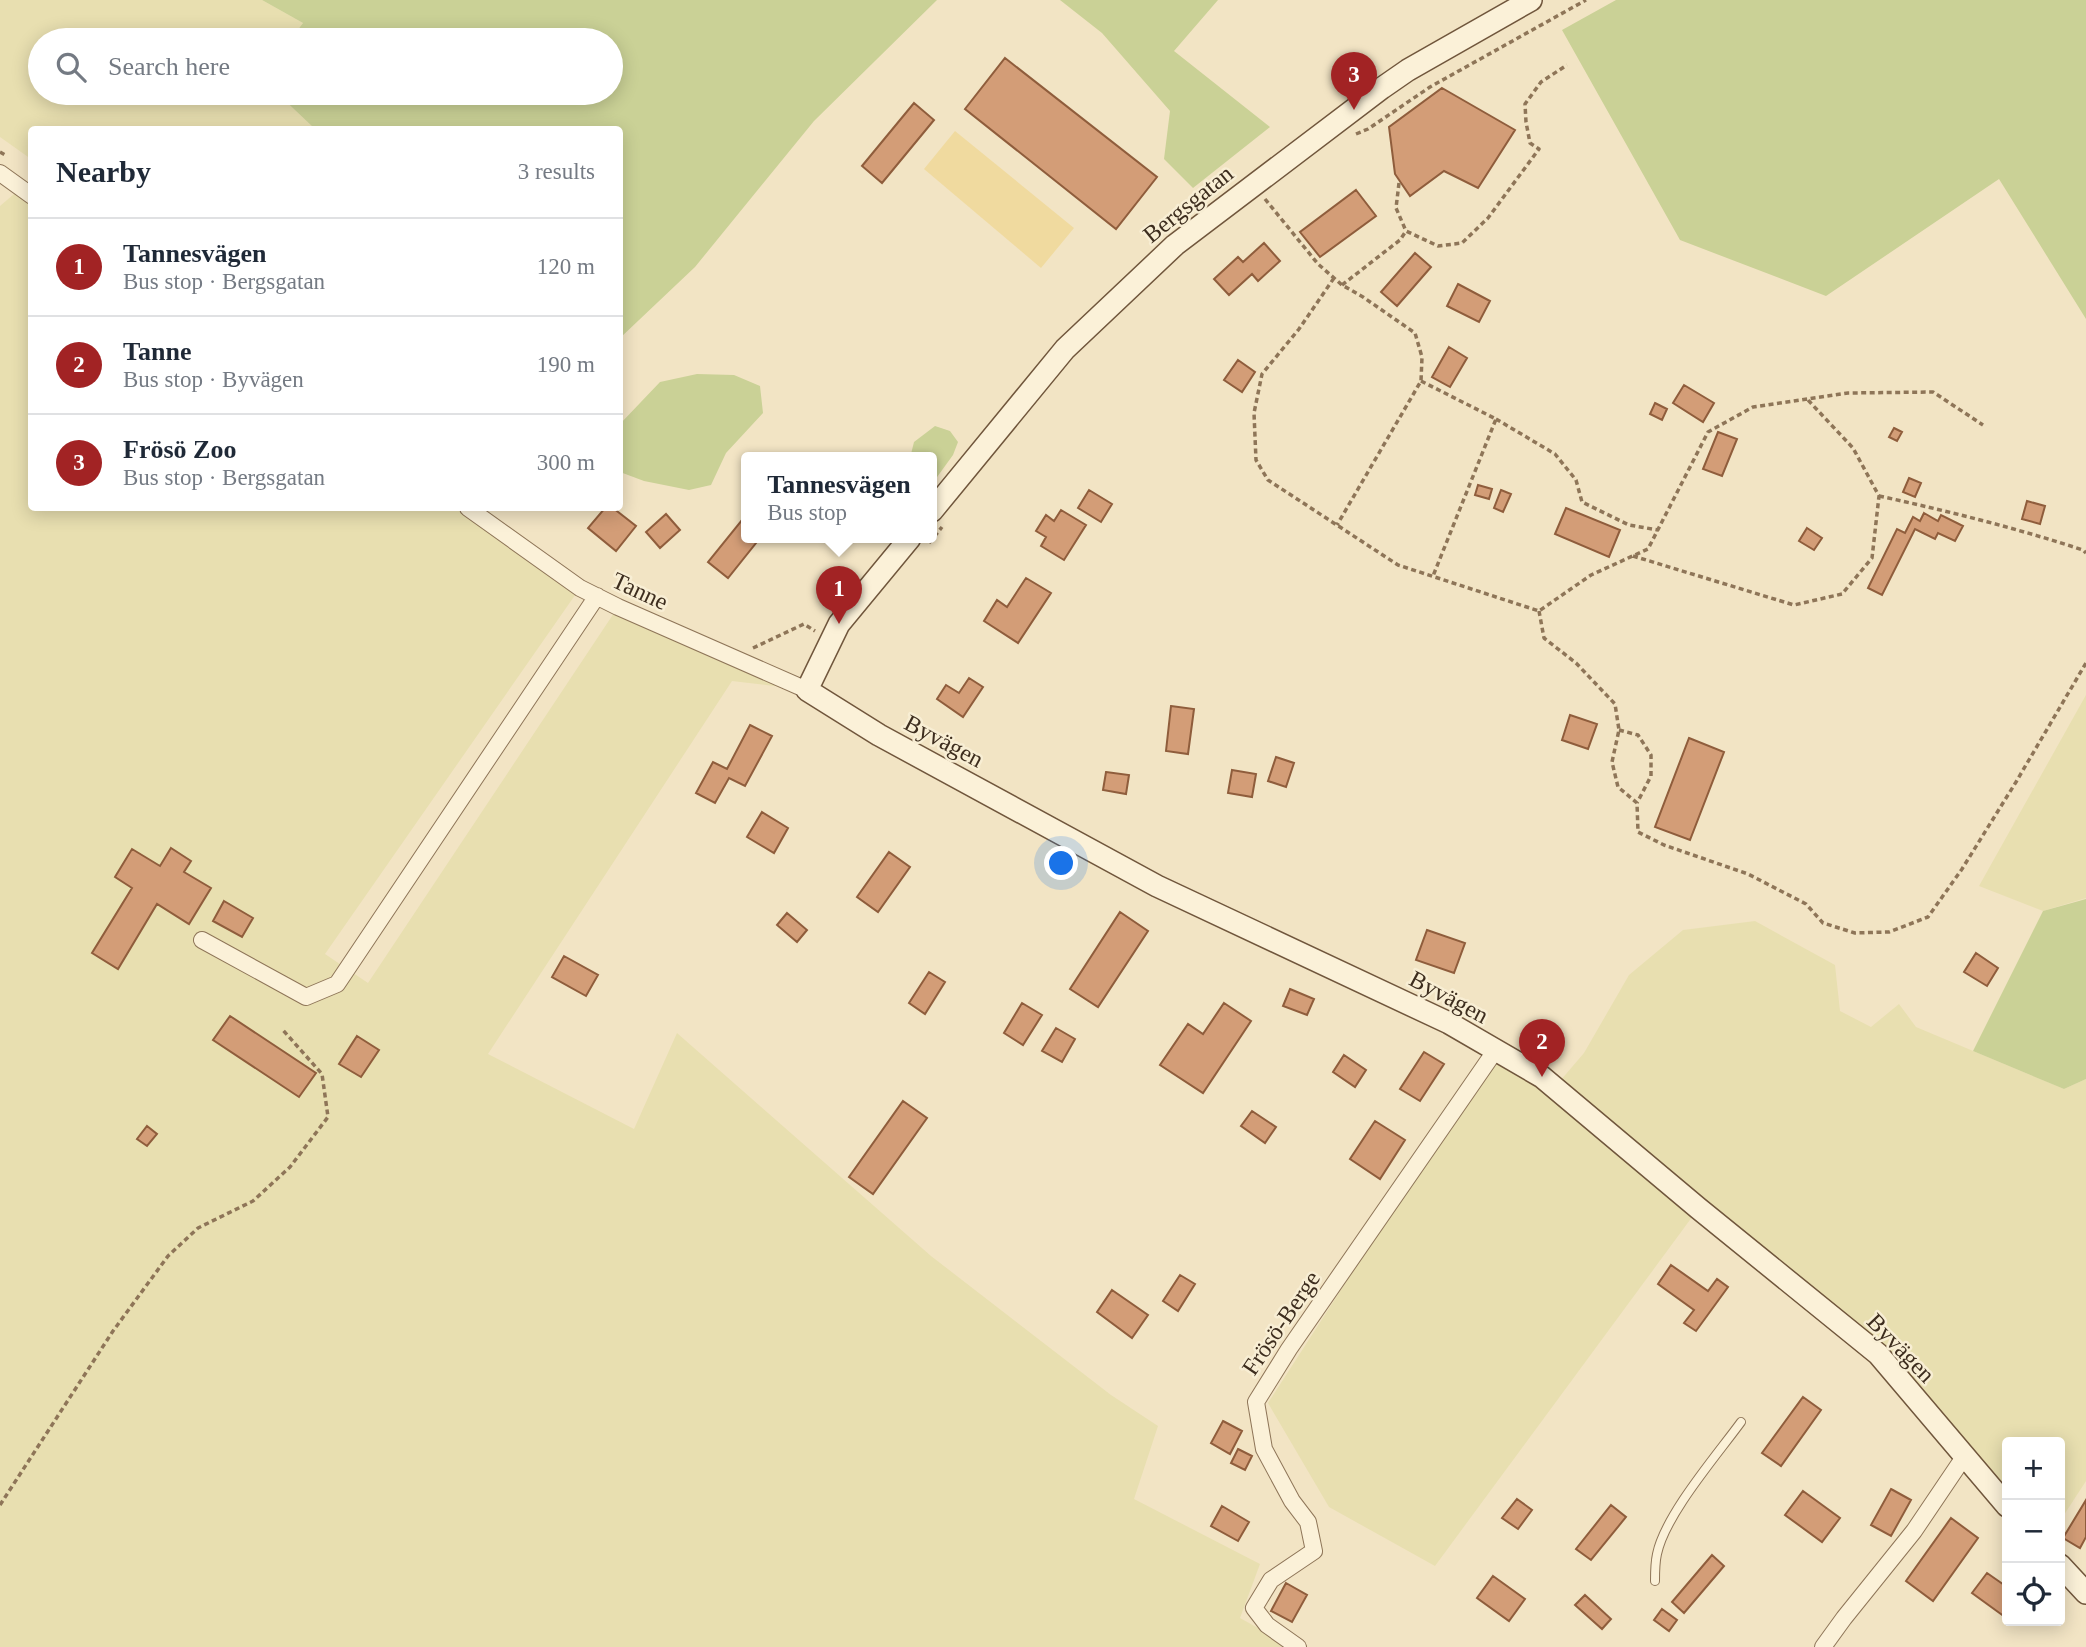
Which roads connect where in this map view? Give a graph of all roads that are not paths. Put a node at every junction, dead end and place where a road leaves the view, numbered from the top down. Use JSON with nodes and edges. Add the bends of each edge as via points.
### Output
{"nodes":[{"id":1,"x":1531,"y":0,"type":"edge"},
{"id":2,"x":0,"y":173,"type":"edge"},
{"id":3,"x":28,"y":193,"type":"edge"},
{"id":4,"x":472,"y":511,"type":"edge"},
{"id":5,"x":940,"y":516,"type":"edge"},
{"id":6,"x":916,"y":545,"type":"edge"},
{"id":7,"x":597,"y":596,"type":"junction"},
{"id":8,"x":807,"y":690,"type":"junction"},
{"id":9,"x":202,"y":940,"type":"dead end"},
{"id":10,"x":1495,"y":1051,"type":"junction"},
{"id":11,"x":1741,"y":1422,"type":"dead end"},
{"id":12,"x":1964,"y":1457,"type":"junction"},
{"id":13,"x":2002,"y":1500,"type":"edge"},
{"id":14,"x":2065,"y":1570,"type":"edge"},
{"id":15,"x":1654,"y":1581,"type":"dead end"},
{"id":16,"x":2086,"y":1593,"type":"edge"},
{"id":17,"x":1298,"y":1647,"type":"edge"},
{"id":18,"x":1823,"y":1647,"type":"edge"}],
"edges":[{"from":1,"to":5,"type":"street","name":"Bergsgatan","via":[[1408,70],[1175,245],[1065,349]]},
{"from":2,"to":3,"type":"street"},
{"from":4,"to":7,"type":"street","name":"Tanne"},
{"from":6,"to":8,"type":"street","via":[[839,624]]},
{"from":7,"to":8,"type":"street","name":"Tanne"},
{"from":7,"to":9,"type":"street","via":[[337,984],[306,997]]},
{"from":8,"to":10,"type":"street","name":"Byvägen","via":[[879,735],[1157,886],[1449,1023]]},
{"from":10,"to":12,"type":"street","name":"Byvägen","via":[[1542,1077],[1878,1354]]},
{"from":10,"to":17,"type":"street","name":"Frösö-Berge","via":[[1256,1402],[1264,1449],[1308,1521],[1314,1551],[1271,1580],[1254,1608],[1267,1625]]},
{"from":11,"to":15,"type":"lane","via":[[1664,1534]]},
{"from":12,"to":13,"type":"street","name":"Byvägen"},
{"from":12,"to":18,"type":"street","via":[[1914,1531]]},
{"from":14,"to":16,"type":"street"}]}
